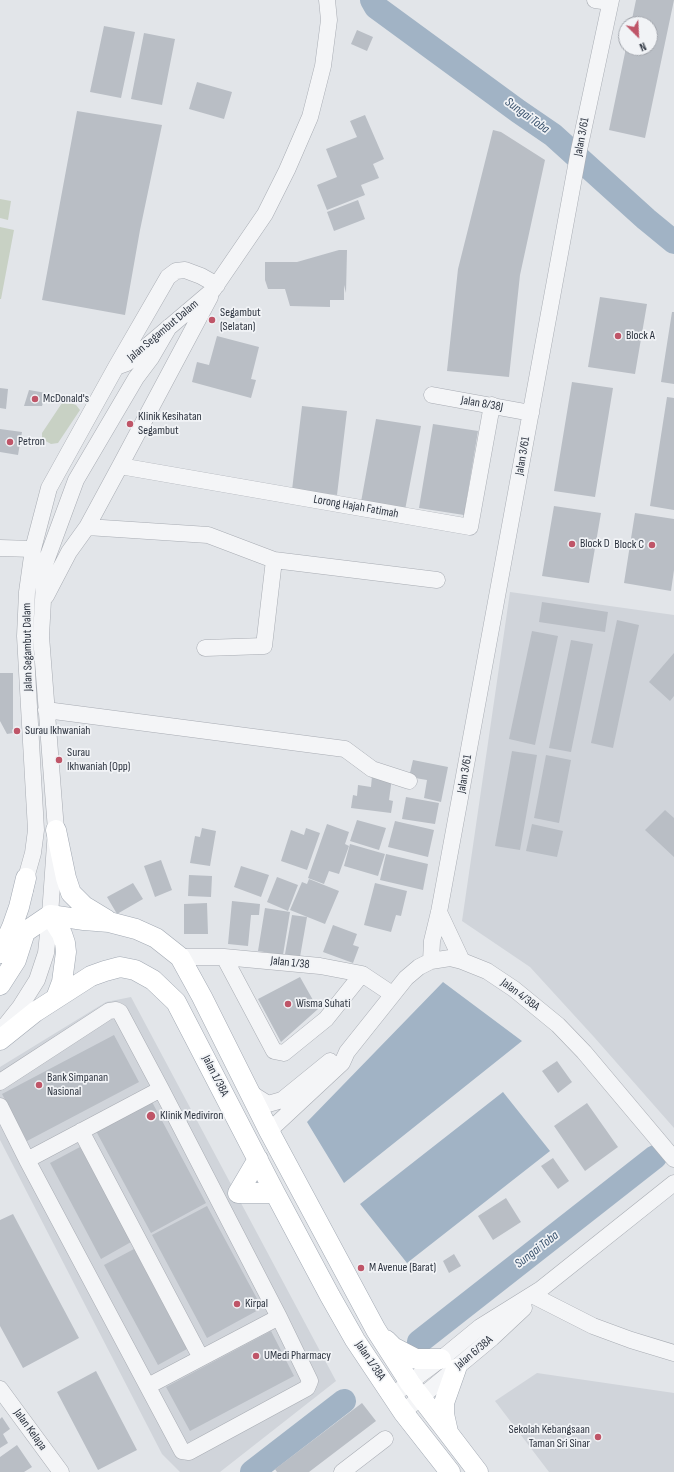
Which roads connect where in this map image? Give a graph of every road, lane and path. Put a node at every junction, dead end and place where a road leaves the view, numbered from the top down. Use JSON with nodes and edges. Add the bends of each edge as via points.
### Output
{"nodes":[{"id":1,"x":328,"y":0,"type":"edge"},
{"id":2,"x":605,"y":1,"type":"edge"},
{"id":3,"x":215,"y":287,"type":"junction"},
{"id":4,"x":169,"y":327,"type":"junction"},
{"id":5,"x":116,"y":367,"type":"junction"},
{"id":6,"x":432,"y":395,"type":"dead end"},
{"id":7,"x":492,"y":405,"type":"junction"},
{"id":8,"x":531,"y":413,"type":"junction"},
{"id":9,"x":120,"y":466,"type":"junction"},
{"id":10,"x":87,"y":527,"type":"junction"},
{"id":11,"x":0,"y":548,"type":"edge"},
{"id":12,"x":33,"y":549,"type":"junction"},
{"id":13,"x":274,"y":560,"type":"junction"},
{"id":14,"x":437,"y":580,"type":"dead end"},
{"id":15,"x":44,"y":600,"type":"junction"},
{"id":16,"x":206,"y":648,"type":"dead end"},
{"id":17,"x":46,"y":710,"type":"junction"},
{"id":18,"x":409,"y":781,"type":"dead end"},
{"id":19,"x":56,"y":830,"type":"junction"},
{"id":20,"x":26,"y":878,"type":"junction"},
{"id":21,"x":439,"y":912,"type":"junction"},
{"id":22,"x":50,"y":915,"type":"junction"},
{"id":23,"x":110,"y":922,"type":"junction"},
{"id":24,"x":25,"y":932,"type":"junction"},
{"id":25,"x":0,"y":953,"type":"edge"},
{"id":26,"x":224,"y":956,"type":"junction"},
{"id":27,"x":180,"y":957,"type":"junction"},
{"id":28,"x":431,"y":961,"type":"junction"},
{"id":29,"x":462,"y":961,"type":"junction"},
{"id":30,"x":362,"y":974,"type":"junction"},
{"id":31,"x":0,"y":985,"type":"edge"},
{"id":32,"x":392,"y":994,"type":"junction"},
{"id":33,"x":56,"y":998,"type":"junction"},
{"id":34,"x":0,"y":1032,"type":"edge"},
{"id":35,"x":0,"y":1040,"type":"edge"},
{"id":36,"x":347,"y":1052,"type":"junction"},
{"id":37,"x":0,"y":1082,"type":"edge"},
{"id":38,"x":161,"y":1089,"type":"junction"},
{"id":39,"x":250,"y":1094,"type":"junction"},
{"id":40,"x":0,"y":1106,"type":"edge"},
{"id":41,"x":81,"y":1131,"type":"junction"},
{"id":42,"x":269,"y":1131,"type":"junction"},
{"id":43,"x":258,"y":1159,"type":"junction"},
{"id":44,"x":674,"y":1159,"type":"edge"},
{"id":45,"x":27,"y":1160,"type":"junction"},
{"id":46,"x":274,"y":1181,"type":"junction"},
{"id":47,"x":674,"y":1182,"type":"edge"},
{"id":48,"x":238,"y":1193,"type":"junction"},
{"id":49,"x":220,"y":1202,"type":"junction"},
{"id":50,"x":325,"y":1234,"type":"junction"},
{"id":51,"x":536,"y":1294,"type":"junction"},
{"id":52,"x":279,"y":1317,"type":"junction"},
{"id":53,"x":376,"y":1330,"type":"junction"},
{"id":54,"x":674,"y":1352,"type":"edge"},
{"id":55,"x":201,"y":1358,"type":"junction"},
{"id":56,"x":448,"y":1364,"type":"junction"},
{"id":57,"x":148,"y":1386,"type":"junction"},
{"id":58,"x":0,"y":1389,"type":"edge"},
{"id":59,"x":415,"y":1391,"type":"junction"},
{"id":60,"x":398,"y":1404,"type":"junction"},
{"id":61,"x":448,"y":1436,"type":"junction"},
{"id":62,"x":385,"y":1439,"type":"dead end"},
{"id":63,"x":61,"y":1472,"type":"edge"},
{"id":64,"x":342,"y":1472,"type":"edge"},
{"id":65,"x":450,"y":1472,"type":"edge"},
{"id":66,"x":478,"y":1472,"type":"edge"}],
"edges":[{"from":1,"to":3,"type":"street","name":"Jalan Segambut Dalam","via":[[329,20],[323,66],[310,116],[265,214]]},
{"from":2,"to":8,"type":"street","name":"Jalan 3/61"},
{"from":3,"to":4,"type":"street","name":"Jalan Segambut Dalam"},
{"from":3,"to":5,"type":"street","via":[[201,276],[185,270],[176,271],[168,277]]},
{"from":3,"to":9,"type":"street"},
{"from":4,"to":5,"type":"street","name":"Jalan Segambut Dalam","via":[[127,362]]},
{"from":4,"to":15,"type":"street","name":"Jalan Segambut Dalam","via":[[76,480],[45,564]]},
{"from":5,"to":12,"type":"street","name":"Jalan Segambut Dalam","via":[[48,488]]},
{"from":6,"to":7,"type":"street","name":"Jalan 8/38J"},
{"from":7,"to":8,"type":"street","name":"Jalan 8/38J"},
{"from":7,"to":9,"type":"street","name":"Lorong Hajah Fatimah","via":[[470,527]]},
{"from":8,"to":21,"type":"street","name":"Jalan 3/61"},
{"from":9,"to":10,"type":"street"},
{"from":10,"to":13,"type":"street","via":[[208,535]]},
{"from":10,"to":15,"type":"street"},
{"from":11,"to":12,"type":"street"},
{"from":12,"to":20,"type":"street","name":"Jalan Segambut Dalam","via":[[27,592],[26,636],[36,830]]},
{"from":13,"to":14,"type":"street"},
{"from":13,"to":16,"type":"street","via":[[264,646]]},
{"from":15,"to":17,"type":"street","name":"Jalan Segambut Dalam","via":[[41,636]]},
{"from":17,"to":18,"type":"street","via":[[345,749],[372,769]]},
{"from":17,"to":19,"type":"street","name":"Jalan Segambut Dalam"},
{"from":19,"to":22,"type":"street","name":"Jalan Segambut Dalam"},
{"from":19,"to":23,"type":"main road","via":[[71,893],[84,906]]},
{"from":20,"to":24,"type":"street","name":"Jalan Segambut Dalam"},
{"from":20,"to":25,"type":"main road","via":[[14,920]]},
{"from":21,"to":28,"type":"street","name":"Jalan 3/61","via":[[432,941]]},
{"from":21,"to":29,"type":"street"},
{"from":22,"to":23,"type":"main road","name":"Jalan 1/38A"},
{"from":22,"to":24,"type":"main road"},
{"from":22,"to":33,"type":"main road","via":[[62,934],[66,952],[62,982]]},
{"from":22,"to":34,"type":"street","name":"Jalan Segambut Dalam","via":[[46,953],[37,980]]},
{"from":23,"to":27,"type":"main road","name":"Jalan 1/38A","via":[[156,938]]},
{"from":24,"to":31,"type":"main road","via":[[16,960]]},
{"from":26,"to":27,"type":"street","name":"Jalan 1/38"},
{"from":26,"to":30,"type":"street","name":"Jalan 1/38","via":[[320,966]]},
{"from":26,"to":30,"type":"street","via":[[274,1051],[284,1053],[326,1019]]},
{"from":27,"to":39,"type":"main road","name":"Jalan 1/38A"},
{"from":28,"to":29,"type":"street","name":"Jalan 4/38A","via":[[450,958]]},
{"from":28,"to":32,"type":"street","name":"Jalan 4/38A","via":[[406,978]]},
{"from":29,"to":44,"type":"street","name":"Jalan 4/38A","via":[[487,971],[514,988],[558,1025]]},
{"from":30,"to":32,"type":"street","name":"Jalan 1/38"},
{"from":32,"to":36,"type":"street","name":"Jalan 4/38A"},
{"from":33,"to":35,"type":"main road","name":"Jalan 1/38A"},
{"from":33,"to":43,"type":"main road","name":"Jalan 1/38A","via":[[91,976],[120,968],[135,970],[153,980],[176,1002]]},
{"from":36,"to":39,"type":"street","name":"Jalan 4/38A","via":[[336,1056],[282,1100],[268,1104]]},
{"from":36,"to":42,"type":"street","name":"Jalan 4/38A","via":[[342,1063]]},
{"from":37,"to":38,"type":"street","via":[[109,1011],[116,1010],[120,1012]]},
{"from":38,"to":41,"type":"street"},
{"from":38,"to":49,"type":"street"},
{"from":39,"to":42,"type":"main road","name":"Jalan 1/38A"},
{"from":39,"to":46,"type":"main road","via":[[254,1124]]},
{"from":40,"to":45,"type":"street"},
{"from":41,"to":45,"type":"street"},
{"from":41,"to":55,"type":"street"},
{"from":42,"to":50,"type":"main road","name":"Jalan 1/38A"},
{"from":43,"to":46,"type":"main road","name":"Jalan 1/38A"},
{"from":43,"to":48,"type":"main road"},
{"from":45,"to":57,"type":"street"},
{"from":46,"to":48,"type":"main road"},
{"from":46,"to":50,"type":"main road"},
{"from":46,"to":60,"type":"main road","name":"Jalan 1/38A","via":[[330,1296],[355,1340]]},
{"from":47,"to":51,"type":"street","name":"Jalan 6/38A"},
{"from":48,"to":49,"type":"street"},
{"from":49,"to":52,"type":"street"},
{"from":50,"to":53,"type":"main road","name":"Jalan 1/38A"},
{"from":51,"to":54,"type":"street","via":[[593,1326]]},
{"from":51,"to":56,"type":"street","name":"Jalan 6/38A","via":[[480,1327]]},
{"from":52,"to":55,"type":"street"},
{"from":52,"to":57,"type":"street","via":[[310,1381],[307,1388],[189,1452],[182,1451]]},
{"from":53,"to":56,"type":"main road","via":[[393,1347],[416,1358]]},
{"from":53,"to":59,"type":"main road","name":"Jalan 1/38A"},
{"from":55,"to":57,"type":"street"},
{"from":56,"to":59,"type":"street","name":"Jalan 6/38A"},
{"from":56,"to":61,"type":"main road","via":[[444,1403]]},
{"from":58,"to":63,"type":"street","name":"Jalan Kelapa"},
{"from":59,"to":60,"type":"street","name":"Jalan 6/38A"},
{"from":59,"to":61,"type":"main road","name":"Jalan 1/38A"},
{"from":60,"to":65,"type":"main road","name":"Jalan 1/38A"},
{"from":61,"to":66,"type":"main road","name":"Jalan 1/38A"},
{"from":62,"to":64,"type":"street"}]}
